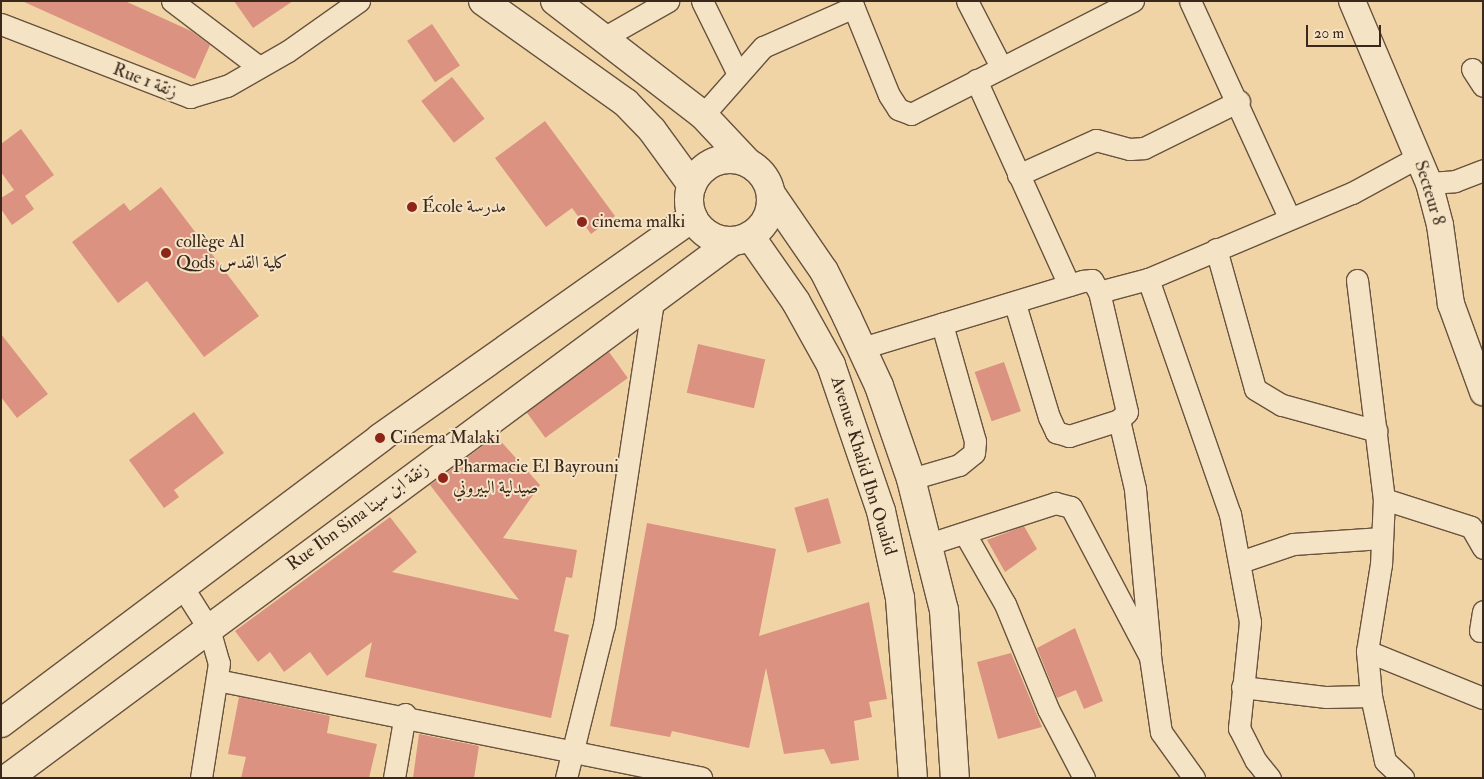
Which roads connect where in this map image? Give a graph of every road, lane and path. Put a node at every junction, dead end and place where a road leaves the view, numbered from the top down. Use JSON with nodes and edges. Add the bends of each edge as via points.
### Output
{"nodes":[{"id":1,"x":172,"y":1,"type":"edge"},
{"id":2,"x":359,"y":1,"type":"edge"},
{"id":3,"x":483,"y":1,"type":"edge"},
{"id":4,"x":555,"y":1,"type":"edge"},
{"id":5,"x":668,"y":1,"type":"edge"},
{"id":6,"x":702,"y":1,"type":"edge"},
{"id":7,"x":967,"y":1,"type":"edge"},
{"id":8,"x":1133,"y":1,"type":"edge"},
{"id":9,"x":1190,"y":1,"type":"edge"},
{"id":10,"x":1352,"y":1,"type":"edge"},
{"id":11,"x":853,"y":4,"type":"edge"},
{"id":12,"x":1,"y":24,"type":"edge"},
{"id":13,"x":605,"y":37,"type":"junction"},
{"id":14,"x":259,"y":67,"type":"junction"},
{"id":15,"x":1001,"y":67,"type":"junction"},
{"id":16,"x":737,"y":72,"type":"junction"},
{"id":17,"x":976,"y":80,"type":"junction"},
{"id":18,"x":1239,"y":101,"type":"junction"},
{"id":19,"x":703,"y":115,"type":"junction"},
{"id":20,"x":1418,"y":157,"type":"junction"},
{"id":21,"x":748,"y":163,"type":"junction"},
{"id":22,"x":1483,"y":170,"type":"edge"},
{"id":23,"x":1018,"y":175,"type":"junction"},
{"id":24,"x":1429,"y":184,"type":"junction"},
{"id":25,"x":692,"y":185,"type":"junction"},
{"id":26,"x":771,"y":194,"type":"junction"},
{"id":27,"x":693,"y":217,"type":"junction"},
{"id":28,"x":1289,"y":217,"type":"junction"},
{"id":29,"x":742,"y":239,"type":"junction"},
{"id":30,"x":1216,"y":249,"type":"junction"},
{"id":31,"x":1148,"y":279,"type":"junction"},
{"id":32,"x":1357,"y":280,"type":"dead end"},
{"id":33,"x":1069,"y":285,"type":"junction"},
{"id":34,"x":1099,"y":292,"type":"junction"},
{"id":35,"x":654,"y":296,"type":"junction"},
{"id":36,"x":1015,"y":304,"type":"junction"},
{"id":37,"x":942,"y":324,"type":"junction"},
{"id":38,"x":862,"y":348,"type":"junction"},
{"id":39,"x":1483,"y":392,"type":"edge"},
{"id":40,"x":1119,"y":420,"type":"junction"},
{"id":41,"x":1377,"y":432,"type":"junction"},
{"id":42,"x":911,"y":479,"type":"junction"},
{"id":43,"x":1384,"y":499,"type":"junction"},
{"id":44,"x":965,"y":534,"type":"junction"},
{"id":45,"x":1382,"y":538,"type":"junction"},
{"id":46,"x":930,"y":544,"type":"junction"},
{"id":47,"x":1483,"y":548,"type":"edge"},
{"id":48,"x":1240,"y":562,"type":"junction"},
{"id":49,"x":183,"y":588,"type":"junction"},
{"id":50,"x":210,"y":628,"type":"junction"},
{"id":51,"x":1367,"y":651,"type":"junction"},
{"id":52,"x":1150,"y":657,"type":"junction"},
{"id":53,"x":217,"y":680,"type":"junction"},
{"id":54,"x":1242,"y":687,"type":"junction"},
{"id":55,"x":1371,"y":696,"type":"junction"},
{"id":56,"x":1483,"y":698,"type":"edge"},
{"id":57,"x":405,"y":714,"type":"junction"},
{"id":58,"x":1,"y":724,"type":"edge"},
{"id":59,"x":572,"y":751,"type":"junction"},
{"id":60,"x":1379,"y":770,"type":"edge"},
{"id":61,"x":8,"y":778,"type":"edge"},
{"id":62,"x":201,"y":778,"type":"edge"},
{"id":63,"x":394,"y":778,"type":"edge"},
{"id":64,"x":566,"y":778,"type":"edge"},
{"id":65,"x":701,"y":778,"type":"edge"},
{"id":66,"x":913,"y":778,"type":"edge"},
{"id":67,"x":955,"y":778,"type":"edge"},
{"id":68,"x":1084,"y":778,"type":"edge"},
{"id":69,"x":1194,"y":778,"type":"edge"},
{"id":70,"x":1270,"y":778,"type":"edge"},
{"id":71,"x":1403,"y":778,"type":"edge"}],
"edges":[{"from":1,"to":14,"type":"street"},
{"from":2,"to":14,"type":"street","name":"Rue 1 زنقة"},
{"from":3,"to":25,"type":"main road","via":[[626,104],[652,130]]},
{"from":4,"to":13,"type":"main road"},
{"from":5,"to":13,"type":"street"},
{"from":6,"to":16,"type":"street"},
{"from":7,"to":15,"type":"street"},
{"from":8,"to":15,"type":"street"},
{"from":9,"to":18,"type":"street"},
{"from":10,"to":20,"type":"street","name":"Secteur 8"},
{"from":11,"to":16,"type":"street","via":[[763,47]]},
{"from":11,"to":17,"type":"street","via":[[889,95],[904,113],[914,114]]},
{"from":12,"to":14,"type":"street","name":"Rue 1 زنقة","via":[[183,96],[227,86]]},
{"from":13,"to":19,"type":"main road"},
{"from":15,"to":17,"type":"street"},
{"from":16,"to":19,"type":"street"},
{"from":17,"to":23,"type":"street"},
{"from":18,"to":23,"type":"street","via":[[1144,148],[1130,149],[1096,140]]},
{"from":18,"to":28,"type":"street"},
{"from":19,"to":21,"type":"main road"},
{"from":20,"to":24,"type":"street","name":"Secteur 8"},
{"from":20,"to":28,"type":"street","via":[[1363,188]]},
{"from":21,"to":25,"type":"main road","via":[[735,159],[715,163],[699,174]]},
{"from":21,"to":26,"type":"main road","via":[[759,171]]},
{"from":22,"to":24,"type":"street","via":[[1455,181]]},
{"from":23,"to":33,"type":"street"},
{"from":24,"to":39,"type":"street","name":"Secteur 8","via":[[1451,304]]},
{"from":25,"to":27,"type":"main road"},
{"from":26,"to":29,"type":"main road","via":[[767,218]]},
{"from":26,"to":38,"type":"main road","name":"Avenue Khalid Ibn Oualid","via":[[824,271]]},
{"from":27,"to":29,"type":"main road","via":[[709,235]]},
{"from":27,"to":49,"type":"main road","via":[[380,438]]},
{"from":28,"to":30,"type":"street"},
{"from":29,"to":35,"type":"main road","name":"Rue Ibn Sina زنقة ابن سينا"},
{"from":29,"to":66,"type":"main road","name":"Avenue Khalid Ibn Oualid","via":[[824,350],[881,511],[900,598]]},
{"from":30,"to":31,"type":"street"},
{"from":30,"to":41,"type":"street","via":[[1255,389],[1282,405]]},
{"from":31,"to":34,"type":"street"},
{"from":31,"to":48,"type":"street","via":[[1215,466]]},
{"from":32,"to":41,"type":"street"},
{"from":33,"to":34,"type":"street","via":[[1091,279]]},
{"from":33,"to":36,"type":"street"},
{"from":34,"to":40,"type":"street","via":[[1128,409]]},
{"from":35,"to":50,"type":"main road","name":"Rue Ibn Sina زنقة ابن سينا"},
{"from":35,"to":59,"type":"street","via":[[604,625]]},
{"from":36,"to":37,"type":"street"},
{"from":36,"to":40,"type":"street","via":[[1056,432],[1069,436]]},
{"from":37,"to":38,"type":"street"},
{"from":37,"to":42,"type":"street","via":[[975,441],[974,453],[959,465]]},
{"from":38,"to":42,"type":"main road","name":"Avenue Khalid Ibn Oualid"},
{"from":40,"to":52,"type":"street","via":[[1135,489]]},
{"from":41,"to":43,"type":"street"},
{"from":42,"to":46,"type":"main road","name":"Avenue Khalid Ibn Oualid"},
{"from":43,"to":45,"type":"street"},
{"from":43,"to":47,"type":"street","via":[[1470,527]]},
{"from":44,"to":46,"type":"street"},
{"from":44,"to":52,"type":"street","via":[[1065,503]]},
{"from":44,"to":68,"type":"street","via":[[1005,604],[1048,709]]},
{"from":45,"to":48,"type":"street","via":[[1293,544]]},
{"from":45,"to":51,"type":"street"},
{"from":46,"to":67,"type":"main road","name":"Avenue Khalid Ibn Oualid","via":[[944,610]]},
{"from":48,"to":54,"type":"street","via":[[1250,622]]},
{"from":49,"to":50,"type":"street"},
{"from":49,"to":58,"type":"main road"},
{"from":50,"to":53,"type":"street","via":[[219,663]]},
{"from":50,"to":61,"type":"main road","name":"Rue Ibn Sina زنقة ابن سينا"},
{"from":51,"to":55,"type":"street"},
{"from":51,"to":56,"type":"street"},
{"from":52,"to":69,"type":"street","via":[[1161,732]]},
{"from":53,"to":57,"type":"street"},
{"from":53,"to":62,"type":"street"},
{"from":54,"to":55,"type":"street","via":[[1326,697]]},
{"from":54,"to":70,"type":"street","via":[[1239,728],[1256,761]]},
{"from":55,"to":60,"type":"street"},
{"from":57,"to":59,"type":"street"},
{"from":57,"to":63,"type":"street"},
{"from":59,"to":64,"type":"street"},
{"from":59,"to":65,"type":"street"},
{"from":60,"to":71,"type":"street"}]}
